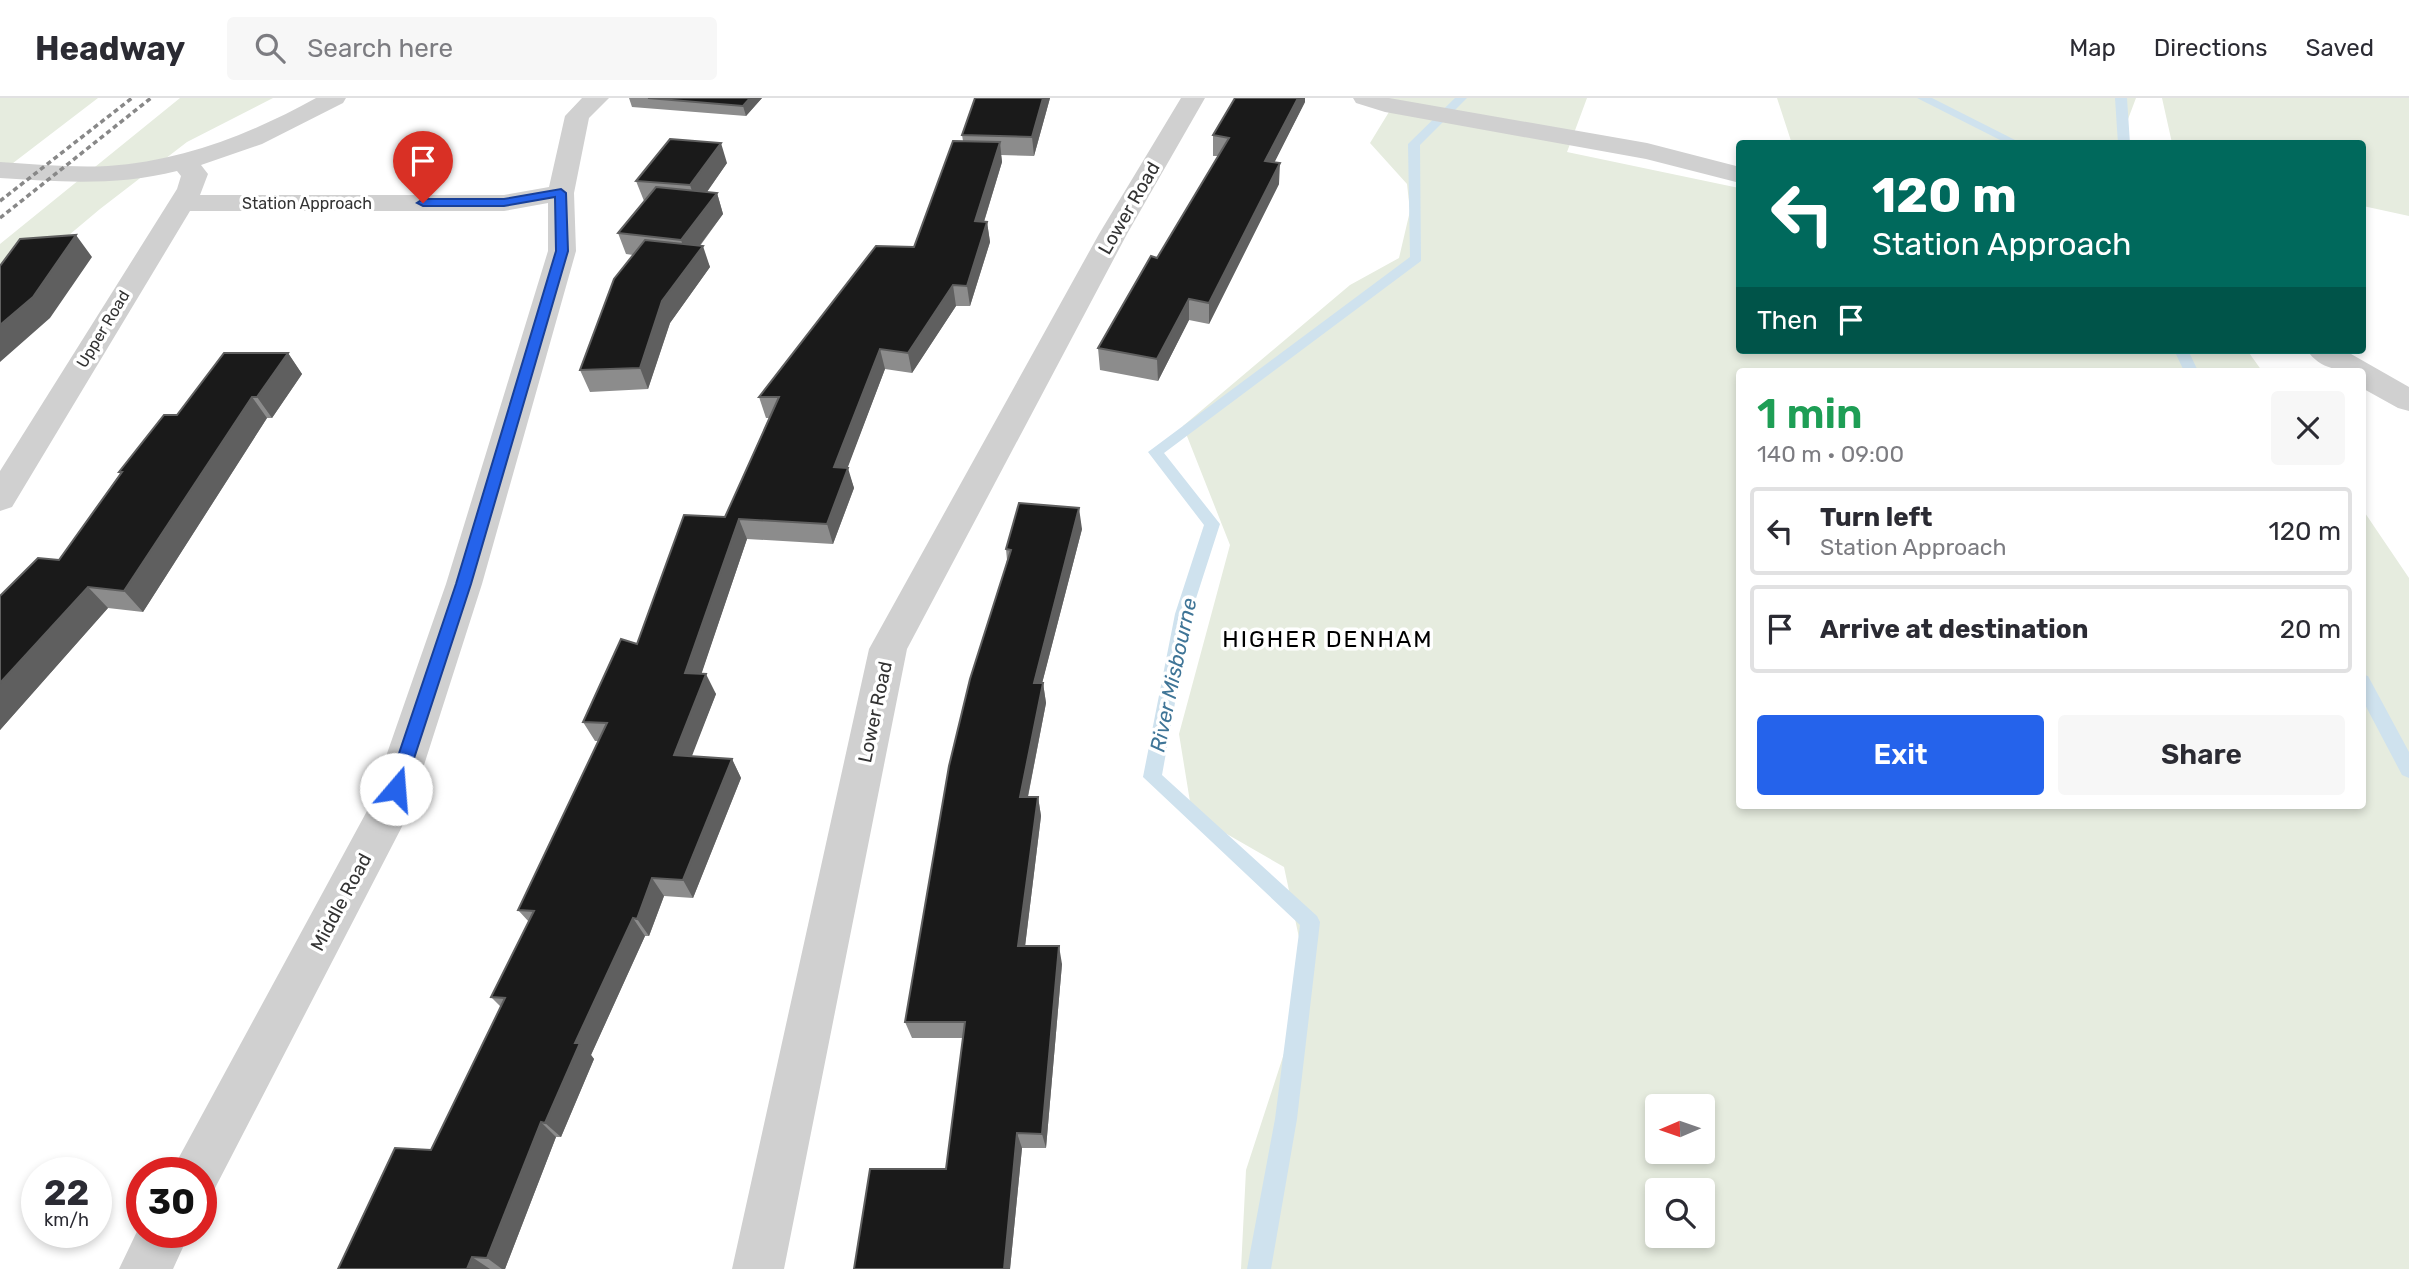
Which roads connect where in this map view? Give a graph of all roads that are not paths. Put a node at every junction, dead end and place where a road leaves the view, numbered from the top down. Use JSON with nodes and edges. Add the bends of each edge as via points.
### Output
{"nodes":[{"id":1,"x":334,"y":98,"type":"edge"},
{"id":2,"x":597,"y":98,"type":"edge"},
{"id":3,"x":1193,"y":98,"type":"edge"},
{"id":4,"x":1366,"y":98,"type":"edge"},
{"id":5,"x":183,"y":163,"type":"junction"},
{"id":6,"x":0,"y":170,"type":"edge"},
{"id":7,"x":1736,"y":174,"type":"edge"},
{"id":8,"x":561,"y":193,"type":"junction"},
{"id":9,"x":179,"y":204,"type":"junction"},
{"id":10,"x":2329,"y":354,"type":"edge"},
{"id":11,"x":2353,"y":368,"type":"edge"},
{"id":12,"x":2366,"y":376,"type":"edge"},
{"id":13,"x":2409,"y":401,"type":"edge"},
{"id":14,"x":0,"y":499,"type":"edge"},
{"id":15,"x":204,"y":1157,"type":"edge"},
{"id":16,"x":156,"y":1248,"type":"edge"},
{"id":17,"x":145,"y":1269,"type":"edge"},
{"id":18,"x":758,"y":1269,"type":"edge"}],
"edges":[{"from":1,"to":5,"type":"street","via":[[270,131]]},
{"from":2,"to":8,"type":"street","name":"Middle Road","via":[[577,116]]},
{"from":3,"to":18,"type":"street","name":"Lower Road","via":[[1113,234],[888,649]]},
{"from":4,"to":7,"type":"street","via":[[1647,151]]},
{"from":5,"to":6,"type":"street","via":[[106,174]]},
{"from":5,"to":9,"type":"street","name":"Upper Road","via":[[195,174]]},
{"from":8,"to":9,"type":"street","name":"Station Approach","via":[[504,203]]},
{"from":8,"to":15,"type":"street","name":"Middle Road","via":[[562,251],[464,584],[387,815]]},
{"from":9,"to":14,"type":"street","name":"Upper Road"},
{"from":10,"to":11,"type":"street"},
{"from":12,"to":13,"type":"street"},
{"from":16,"to":17,"type":"street"}]}
